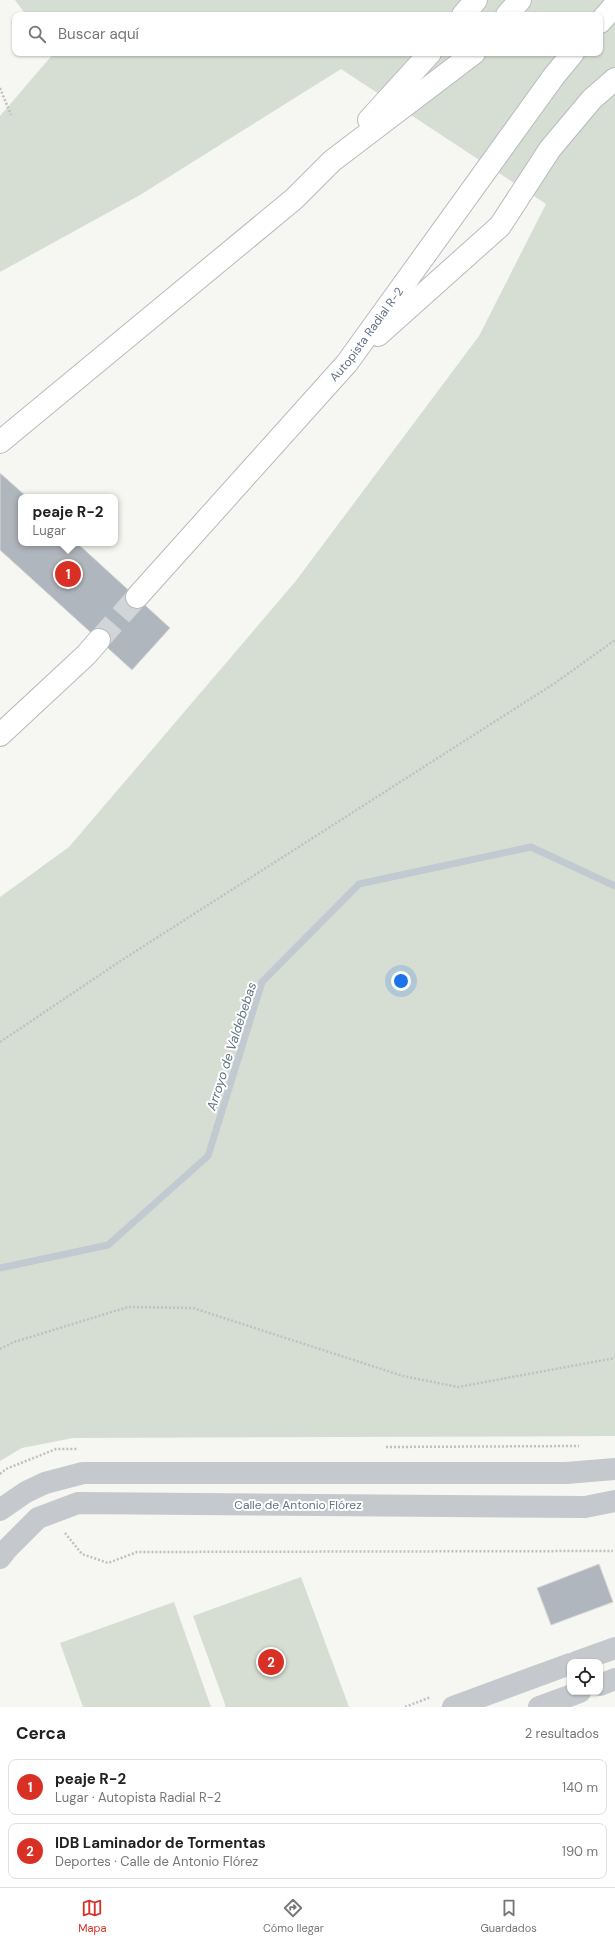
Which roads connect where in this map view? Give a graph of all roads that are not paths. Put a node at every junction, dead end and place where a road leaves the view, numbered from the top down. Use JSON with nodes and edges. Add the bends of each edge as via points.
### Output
{"nodes":[{"id":1,"x":476,"y":0,"type":"edge"},
{"id":2,"x":520,"y":0,"type":"edge"},
{"id":3,"x":615,"y":5,"type":"edge"},
{"id":4,"x":466,"y":12,"type":"edge"},
{"id":5,"x":510,"y":12,"type":"edge"},
{"id":6,"x":603,"y":19,"type":"edge"},
{"id":7,"x":427,"y":56,"type":"edge"},
{"id":8,"x":470,"y":56,"type":"edge"},
{"id":9,"x":571,"y":56,"type":"edge"},
{"id":10,"x":615,"y":79,"type":"edge"},
{"id":11,"x":332,"y":162,"type":"junction"},
{"id":12,"x":347,"y":362,"type":"junction"},
{"id":13,"x":0,"y":442,"type":"edge"},
{"id":14,"x":137,"y":597,"type":"tunnel mouth"},
{"id":15,"x":99,"y":640,"type":"tunnel mouth"},
{"id":16,"x":0,"y":735,"type":"edge"},
{"id":17,"x":615,"y":1469,"type":"edge"},
{"id":18,"x":615,"y":1501,"type":"edge"},
{"id":19,"x":0,"y":1510,"type":"edge"},
{"id":20,"x":0,"y":1558,"type":"edge"},
{"id":21,"x":615,"y":1648,"type":"edge"},
{"id":22,"x":584,"y":1659,"type":"edge"},
{"id":23,"x":567,"y":1665,"type":"edge"},
{"id":24,"x":615,"y":1679,"type":"edge"},
{"id":25,"x":603,"y":1683,"type":"edge"},
{"id":26,"x":572,"y":1695,"type":"edge"},
{"id":27,"x":453,"y":1707,"type":"edge"},
{"id":28,"x":539,"y":1707,"type":"edge"}],
"edges":[{"from":1,"to":4,"type":"highway"},
{"from":2,"to":5,"type":"highway"},
{"from":3,"to":6,"type":"highway"},
{"from":7,"to":11,"type":"highway"},
{"from":8,"to":11,"type":"highway"},
{"from":9,"to":12,"type":"highway","name":"Autopista Radial R-2"},
{"from":10,"to":12,"type":"highway","via":[[583,109],[550,149],[500,226]]},
{"from":11,"to":13,"type":"highway","via":[[294,199]]},
{"from":12,"to":14,"type":"highway","name":"Autopista Radial R-2"},
{"from":15,"to":16,"type":"highway"},
{"from":17,"to":19,"type":"street","via":[[566,1473],[83,1473],[45,1483],[26,1492]]},
{"from":18,"to":20,"type":"street","name":"Calle de Antonio Flórez","via":[[585,1507],[78,1504],[38,1518]]},
{"from":21,"to":22,"type":"street"},
{"from":23,"to":27,"type":"street"},
{"from":24,"to":25,"type":"street"},
{"from":26,"to":28,"type":"street"}]}
